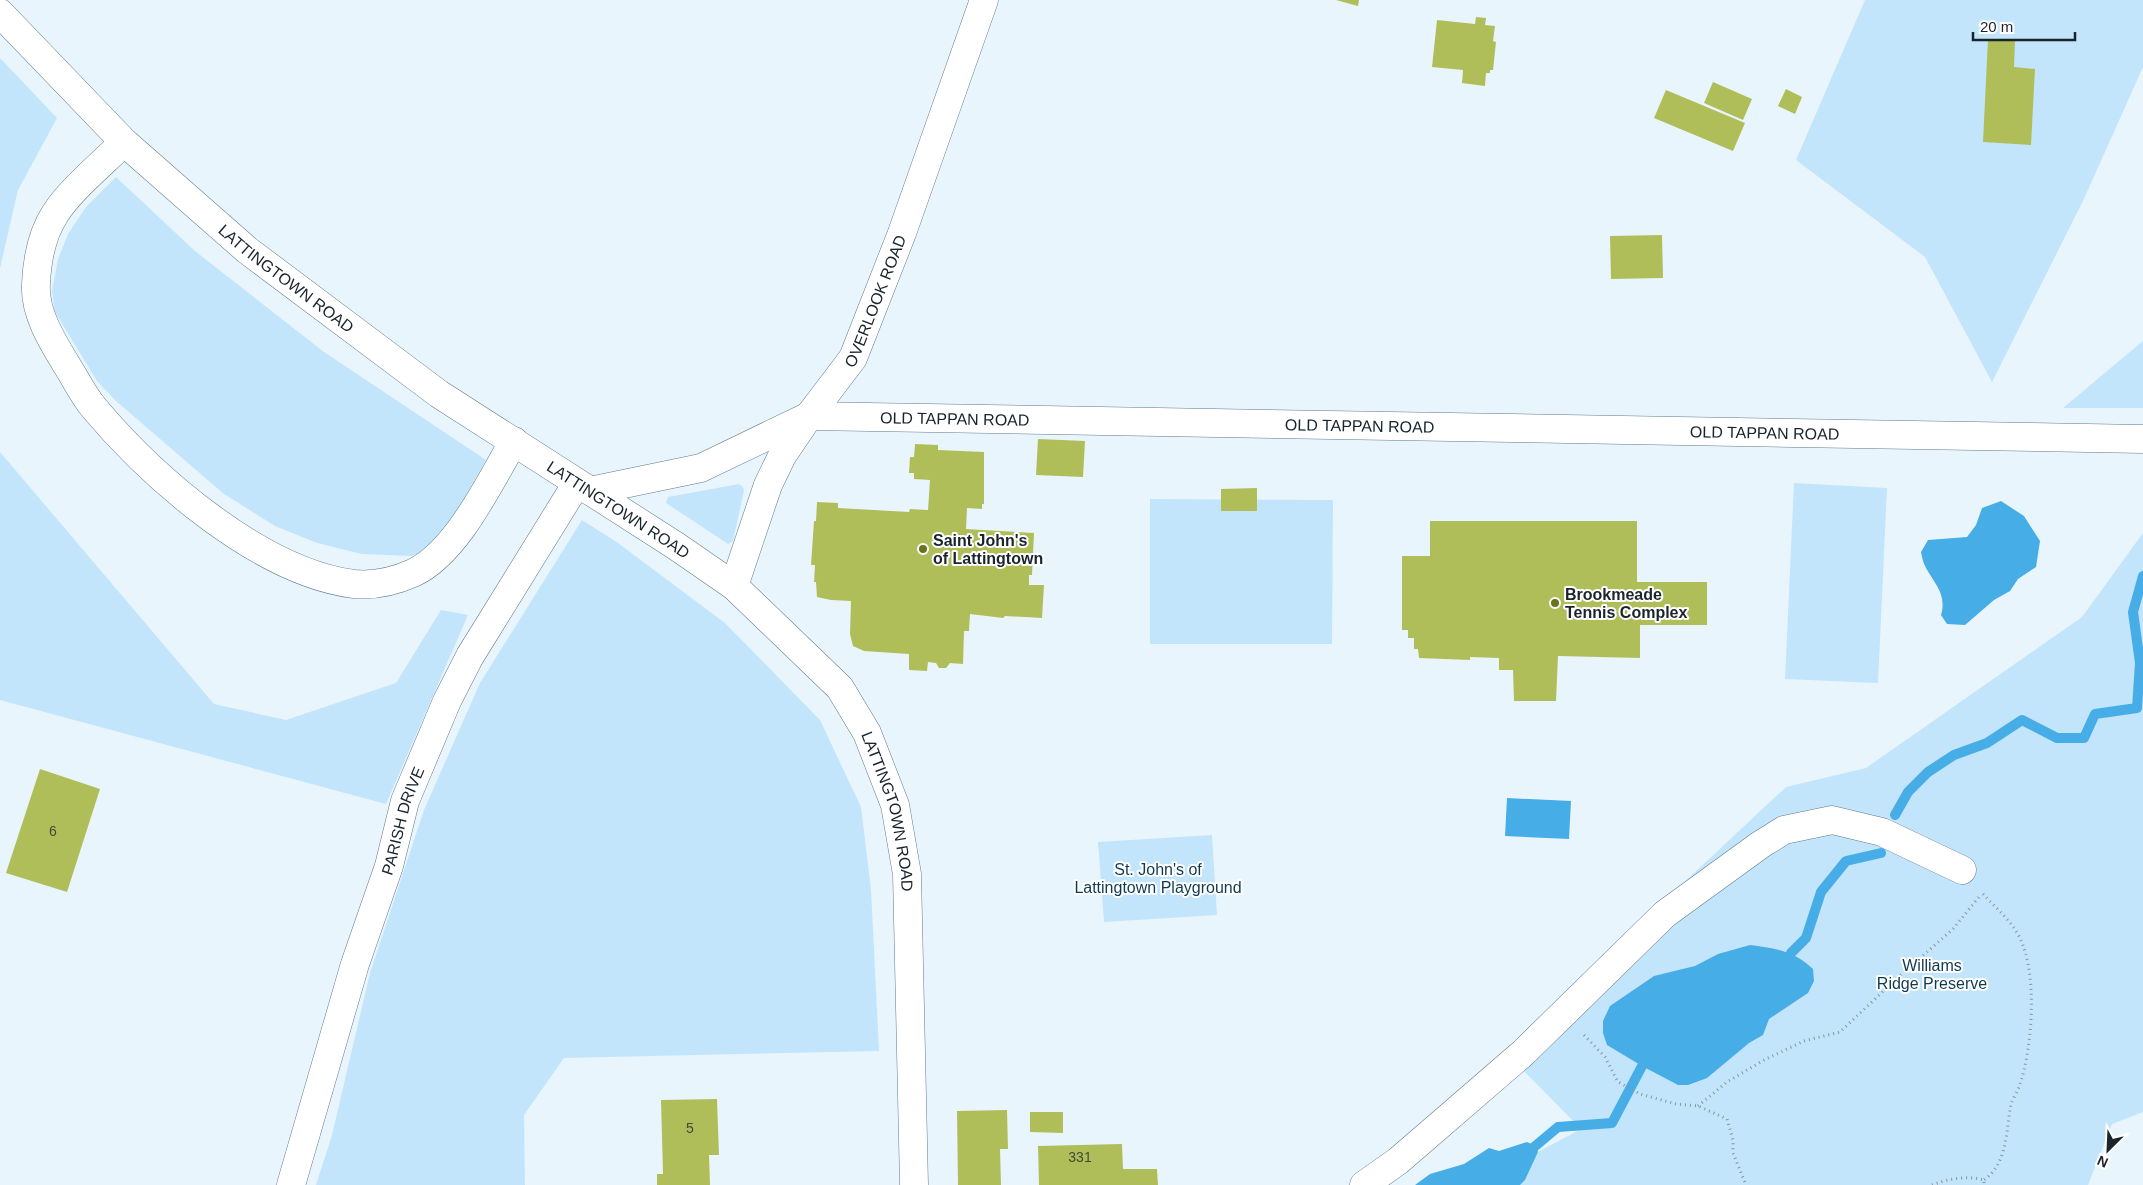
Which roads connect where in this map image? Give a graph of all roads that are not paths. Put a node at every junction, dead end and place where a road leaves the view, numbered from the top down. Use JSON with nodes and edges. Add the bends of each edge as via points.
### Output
{"nodes":[{"id":1,"x":984,"y":0,"type":"edge"},
{"id":2,"x":0,"y":13,"type":"edge"},
{"id":3,"x":124,"y":142,"type":"junction"},
{"id":4,"x":809,"y":416,"type":"junction"},
{"id":5,"x":2143,"y":439,"type":"edge"},
{"id":6,"x":514,"y":441,"type":"junction"},
{"id":7,"x":583,"y":487,"type":"junction"},
{"id":8,"x":734,"y":586,"type":"junction"},
{"id":9,"x":1962,"y":870,"type":"road end"},
{"id":10,"x":291,"y":1185,"type":"edge"},
{"id":11,"x":914,"y":1185,"type":"edge"},
{"id":12,"x":1364,"y":1185,"type":"edge"}],
"edges":[{"from":1,"to":4,"type":"street","name":"OVERLOOK ROAD","via":[[902,233],[853,358]]},
{"from":2,"to":3,"type":"street","name":"LATTINGTOWN ROAD"},
{"from":3,"to":6,"type":"street","name":"LATTINGTOWN ROAD","via":[[247,250],[439,394]]},
{"from":3,"to":6,"type":"street","via":[[55,214],[45,234],[35,287],[40,313],[61,355],[93,406],[150,468],[195,505],[276,560],[355,584],[389,582],[415,572],[440,556]]},
{"from":4,"to":5,"type":"street","name":"OLD TAPPAN ROAD"},
{"from":4,"to":7,"type":"street","name":"OLD TAPPAN ROAD","via":[[701,468]]},
{"from":4,"to":8,"type":"street","name":"OVERLOOK ROAD","via":[[782,456],[768,485]]},
{"from":6,"to":7,"type":"street","name":"LATTINGTOWN ROAD"},
{"from":7,"to":8,"type":"street","name":"LATTINGTOWN ROAD"},
{"from":7,"to":10,"type":"street","name":"PARISH DRIVE","via":[[466,664],[405,801],[389,866],[355,964]]},
{"from":8,"to":11,"type":"street","name":"LATTINGTOWN ROAD","via":[[840,688],[867,733],[895,805],[907,874]]},
{"from":9,"to":12,"type":"street","via":[[1882,832],[1832,820],[1784,830],[1665,914],[1524,1053],[1398,1161]]}]}
